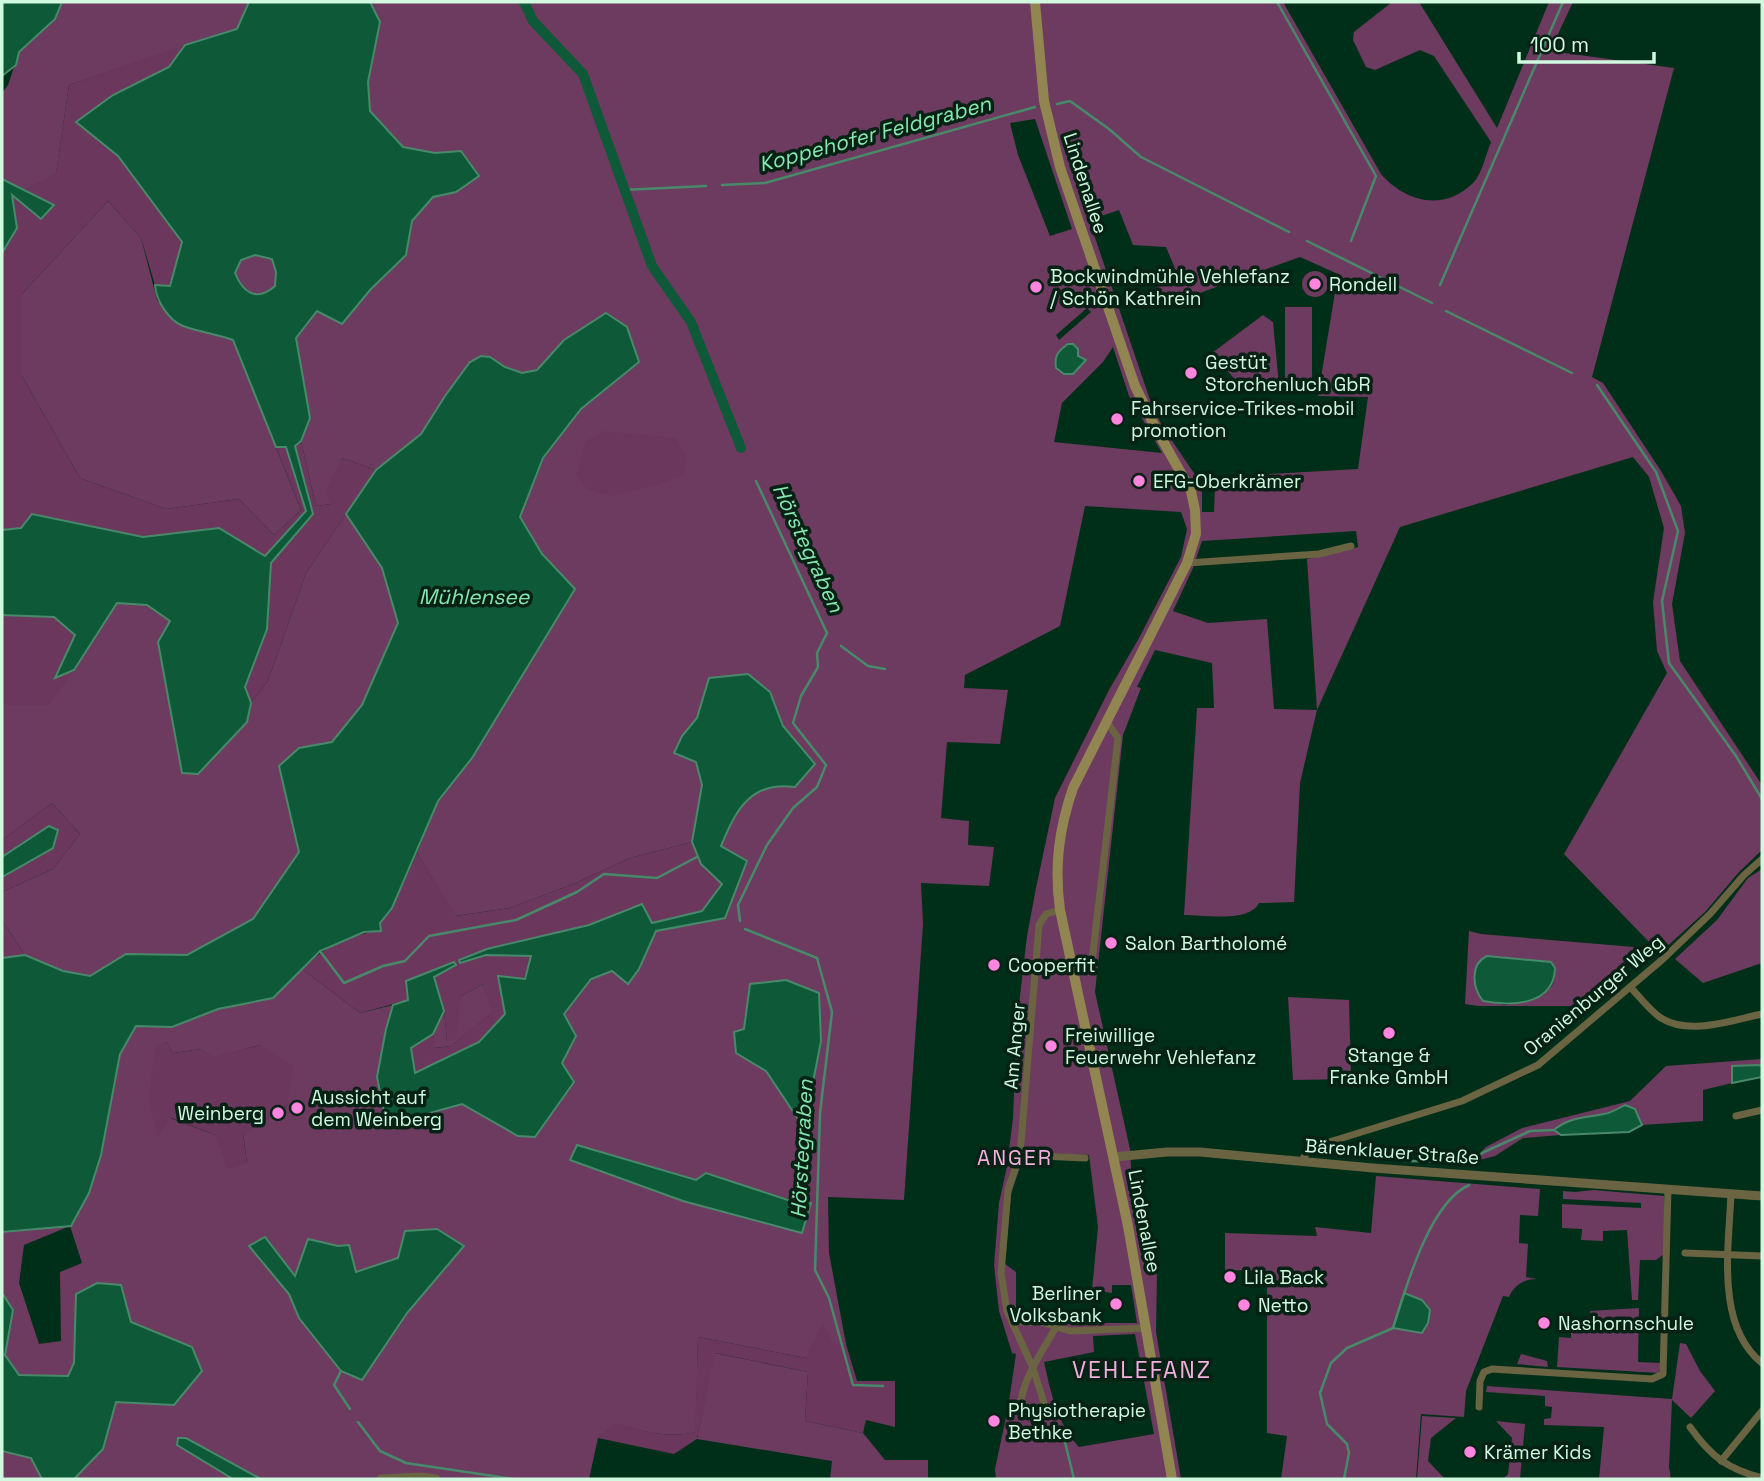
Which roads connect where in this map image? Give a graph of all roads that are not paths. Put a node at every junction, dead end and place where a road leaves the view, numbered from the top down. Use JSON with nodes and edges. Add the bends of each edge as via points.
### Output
{"nodes":[{"id":1,"x":1035,"y":2,"type":"edge"},
{"id":2,"x":1351,"y":546,"type":"dead end"},
{"id":3,"x":1187,"y":563,"type":"junction"},
{"id":4,"x":1107,"y":722,"type":"junction"},
{"id":5,"x":1762,"y":859,"type":"edge"},
{"id":6,"x":1060,"y":910,"type":"junction"},
{"id":7,"x":1073,"y":971,"type":"junction"},
{"id":8,"x":1630,"y":987,"type":"junction"},
{"id":9,"x":1762,"y":1014,"type":"edge"},
{"id":10,"x":1762,"y":1110,"type":"edge"},
{"id":11,"x":1735,"y":1116,"type":"dead end"},
{"id":12,"x":1020,"y":1155,"type":"junction"},
{"id":13,"x":1114,"y":1157,"type":"junction"},
{"id":14,"x":1086,"y":1158,"type":"dead end"},
{"id":15,"x":1302,"y":1161,"type":"junction"},
{"id":16,"x":1668,"y":1189,"type":"junction"},
{"id":17,"x":1731,"y":1194,"type":"junction"},
{"id":18,"x":1762,"y":1196,"type":"edge"},
{"id":19,"x":1685,"y":1253,"type":"dead end"},
{"id":20,"x":1728,"y":1255,"type":"junction"},
{"id":21,"x":1762,"y":1256,"type":"edge"},
{"id":22,"x":1012,"y":1322,"type":"junction"},
{"id":23,"x":1056,"y":1327,"type":"junction"},
{"id":24,"x":1147,"y":1328,"type":"junction"},
{"id":25,"x":1762,"y":1363,"type":"edge"},
{"id":26,"x":1033,"y":1368,"type":"junction"},
{"id":27,"x":1479,"y":1407,"type":"dead end"},
{"id":28,"x":1762,"y":1411,"type":"edge"},
{"id":29,"x":1690,"y":1427,"type":"dead end"},
{"id":30,"x":1721,"y":1461,"type":"junction"},
{"id":31,"x":1762,"y":1478,"type":"edge"},
{"id":32,"x":381,"y":1479,"type":"edge"},
{"id":33,"x":436,"y":1479,"type":"edge"},
{"id":34,"x":1172,"y":1479,"type":"edge"}],
"edges":[{"from":1,"to":3,"type":"main road","name":"Lindenallee","via":[[1044,101],[1060,167],[1135,386],[1191,491],[1196,534]]},
{"from":2,"to":3,"type":"street","via":[[1319,554]]},
{"from":3,"to":4,"type":"main road","name":"Lindenallee"},
{"from":4,"to":6,"type":"main road","name":"Lindenallee","via":[[1062,819],[1056,880]]},
{"from":4,"to":7,"type":"street","via":[[1118,738],[1092,961]]},
{"from":5,"to":8,"type":"street","name":"Oranienburger Weg"},
{"from":6,"to":7,"type":"main road","name":"Lindenallee"},
{"from":6,"to":12,"type":"street","name":"Am Anger","via":[[1046,914],[1039,925]]},
{"from":7,"to":13,"type":"main road","name":"Lindenallee"},
{"from":8,"to":9,"type":"street","via":[[1660,1017],[1674,1024],[1690,1027]]},
{"from":8,"to":15,"type":"street","name":"Oranienburger Weg","via":[[1538,1065],[1462,1101],[1326,1143],[1312,1149]]},
{"from":10,"to":11,"type":"street"},
{"from":12,"to":14,"type":"street"},
{"from":12,"to":22,"type":"street","name":"Am Anger","via":[[1008,1190],[1001,1273]]},
{"from":13,"to":15,"type":"street","name":"Bärenklauer Straße","via":[[1200,1152]]},
{"from":13,"to":24,"type":"main road","name":"Lindenallee"},
{"from":15,"to":16,"type":"street","name":"Bärenklauer Straße"},
{"from":16,"to":17,"type":"street","name":"Bärenklauer Straße"},
{"from":16,"to":27,"type":"street","via":[[1663,1374],[1652,1379],[1492,1369],[1479,1381]]},
{"from":17,"to":18,"type":"street","name":"Bärenklauer Straße"},
{"from":17,"to":20,"type":"street"},
{"from":19,"to":20,"type":"street"},
{"from":20,"to":21,"type":"street"},
{"from":20,"to":25,"type":"street","via":[[1736,1326]]},
{"from":22,"to":23,"type":"street"},
{"from":22,"to":26,"type":"street","name":"Am Anger"},
{"from":23,"to":24,"type":"street","via":[[1070,1331]]},
{"from":23,"to":26,"type":"street","name":"Am Anger"},
{"from":24,"to":34,"type":"main road","name":"Lindenallee"},
{"from":26,"to":26,"type":"street","name":"Am Anger","via":[[1044,1403],[1032,1409],[1021,1400]]},
{"from":28,"to":30,"type":"street"},
{"from":29,"to":30,"type":"street"},
{"from":30,"to":31,"type":"street"},
{"from":32,"to":33,"type":"street"}]}
